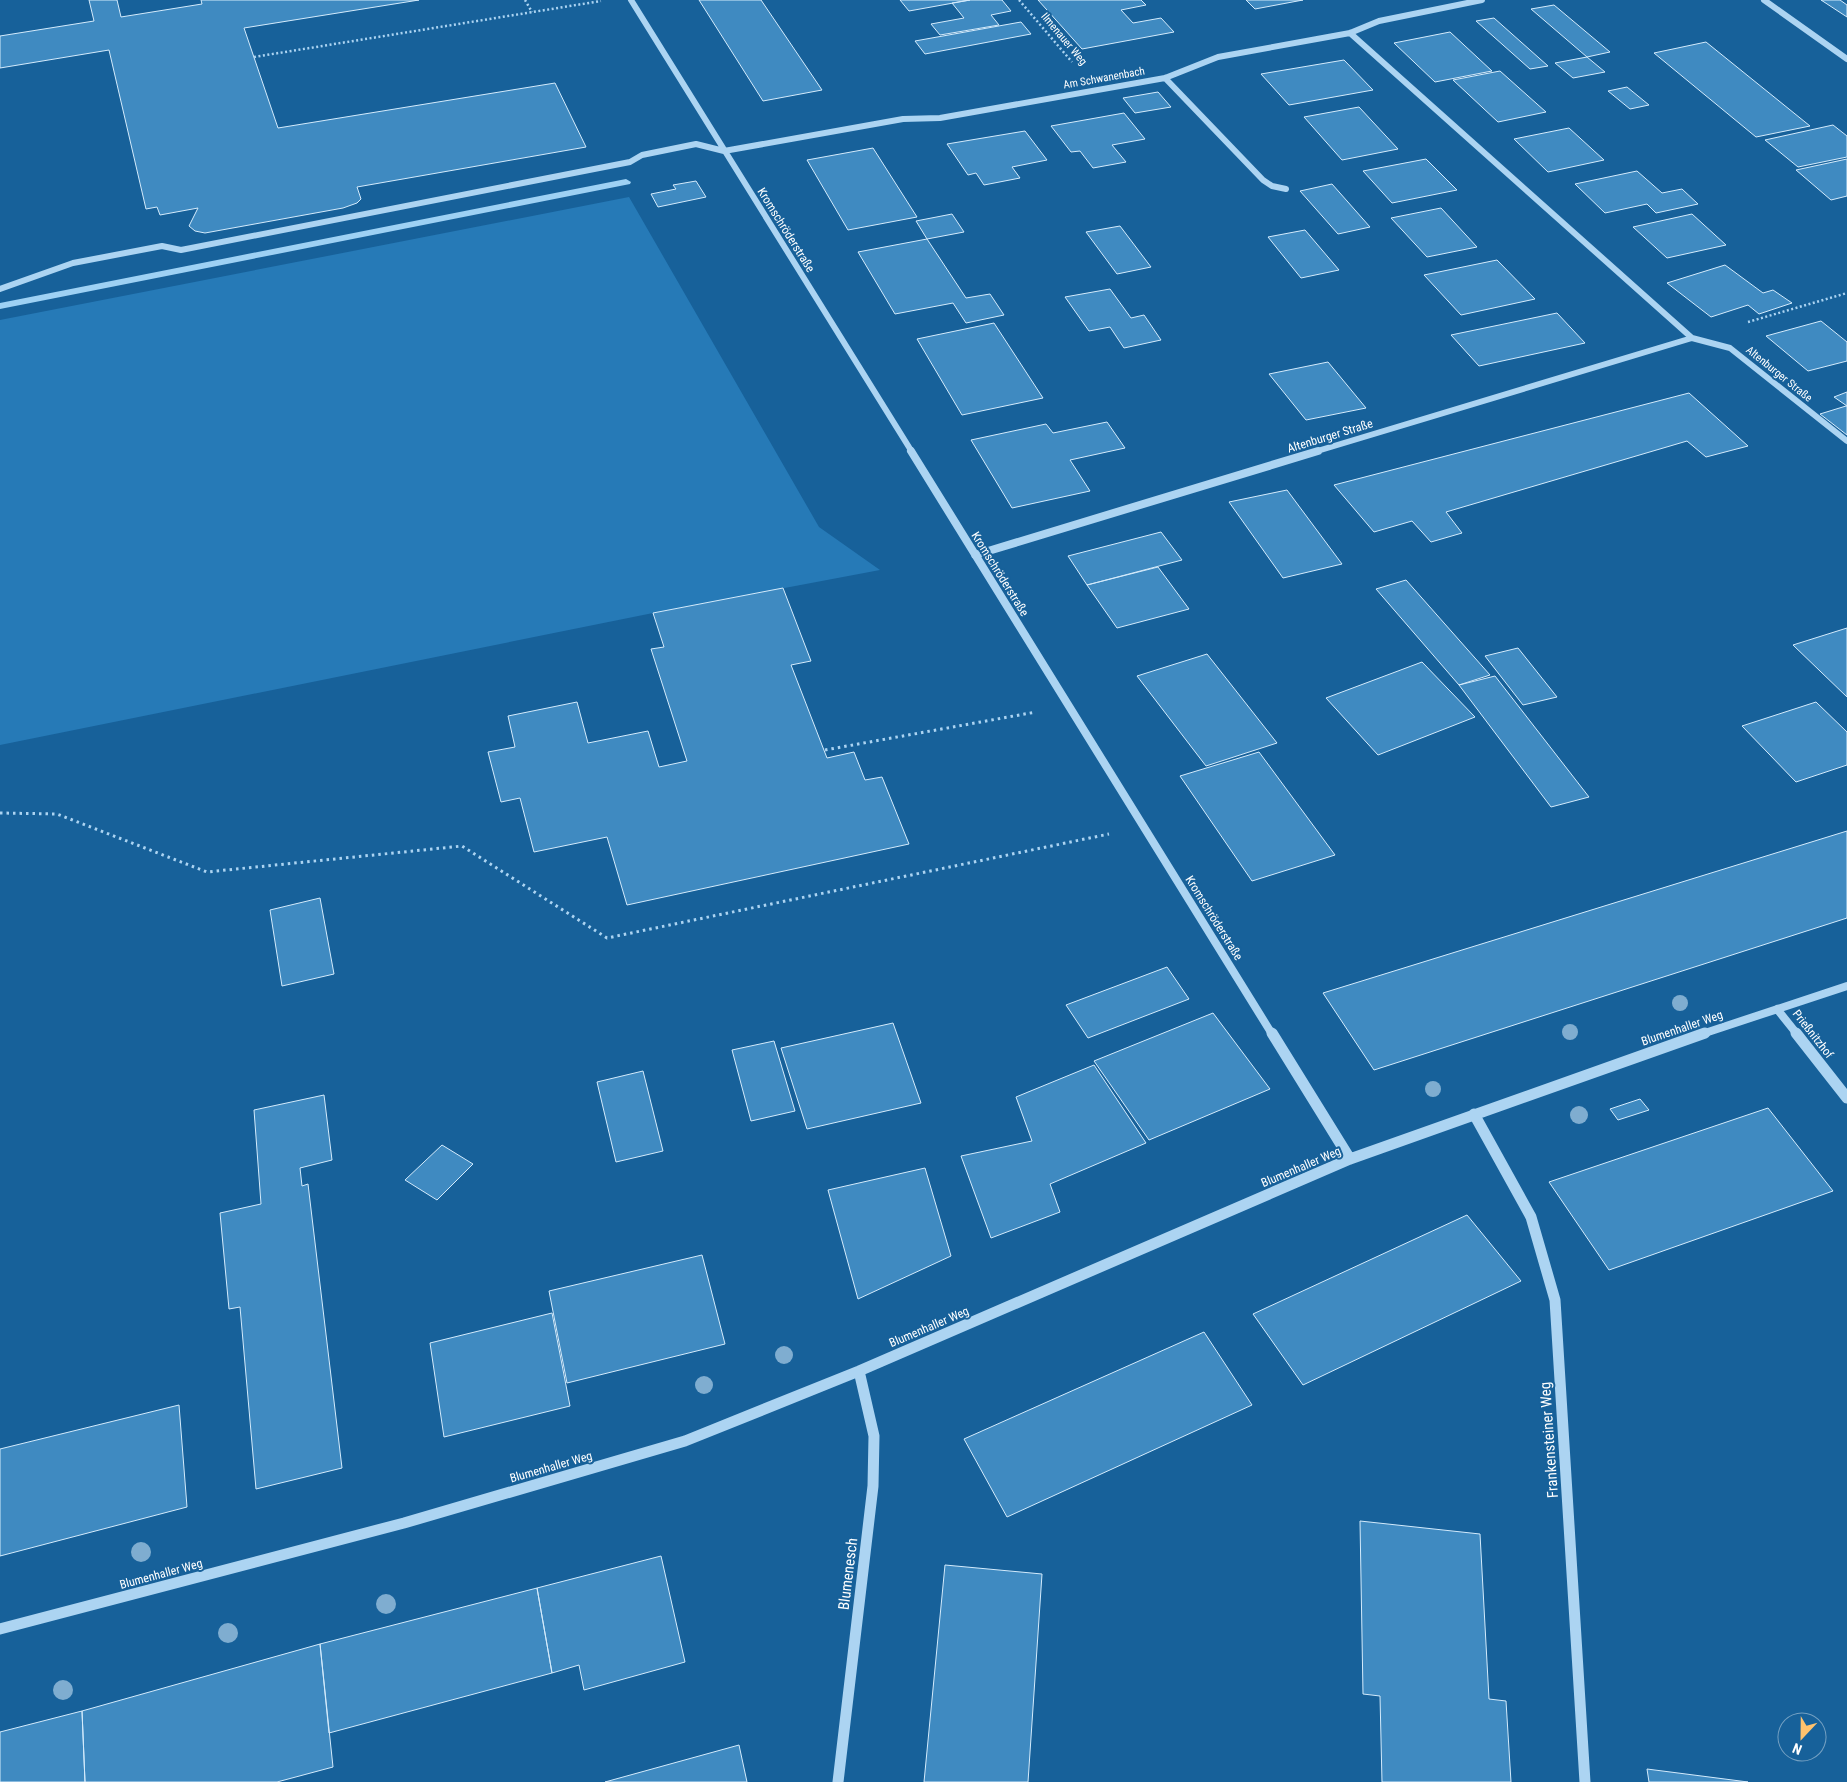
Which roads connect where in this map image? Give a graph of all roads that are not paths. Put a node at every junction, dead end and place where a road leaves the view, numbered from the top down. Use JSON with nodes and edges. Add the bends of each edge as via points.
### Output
{"nodes":[{"id":1,"x":631,"y":0,"type":"edge"},
{"id":2,"x":1482,"y":0,"type":"edge"},
{"id":3,"x":1764,"y":0,"type":"edge"},
{"id":4,"x":1350,"y":33,"type":"junction"},
{"id":5,"x":1847,"y":59,"type":"edge"},
{"id":6,"x":1164,"y":78,"type":"junction"},
{"id":7,"x":724,"y":151,"type":"junction"},
{"id":8,"x":1286,"y":190,"type":"dead end"},
{"id":9,"x":0,"y":289,"type":"edge"},
{"id":10,"x":1692,"y":338,"type":"junction"},
{"id":11,"x":1847,"y":441,"type":"edge"},
{"id":12,"x":975,"y":554,"type":"junction"},
{"id":13,"x":1847,"y":986,"type":"edge"},
{"id":14,"x":1777,"y":1009,"type":"junction"},
{"id":15,"x":1847,"y":1098,"type":"edge"},
{"id":16,"x":1474,"y":1114,"type":"junction"},
{"id":17,"x":1350,"y":1159,"type":"junction"},
{"id":18,"x":859,"y":1371,"type":"junction"},
{"id":19,"x":0,"y":1628,"type":"edge"},
{"id":20,"x":838,"y":1782,"type":"edge"},
{"id":21,"x":1585,"y":1782,"type":"edge"}],
"edges":[{"from":1,"to":7,"type":"street","name":"Kromschröderstraße"},
{"from":2,"to":4,"type":"street","name":"Am Schwanenbach","via":[[1379,20]]},
{"from":3,"to":5,"type":"street"},
{"from":4,"to":6,"type":"street","name":"Am Schwanenbach","via":[[1218,57]]},
{"from":4,"to":10,"type":"street","name":"Altenburger Straße"},
{"from":6,"to":7,"type":"street","name":"Am Schwanenbach","via":[[940,118],[903,119]]},
{"from":6,"to":8,"type":"street","via":[[1263,180]]},
{"from":7,"to":9,"type":"street","via":[[696,144],[642,155],[630,162],[181,250],[162,246],[73,263]]},
{"from":7,"to":12,"type":"street","name":"Kromschröderstraße"},
{"from":10,"to":11,"type":"street","name":"Altenburger Straße","via":[[1730,348]]},
{"from":10,"to":12,"type":"street","name":"Altenburger Straße"},
{"from":12,"to":17,"type":"street","name":"Kromschröderstraße"},
{"from":13,"to":14,"type":"street","name":"Blumenhaller Weg"},
{"from":14,"to":15,"type":"street","name":"Prießnitzhof"},
{"from":14,"to":16,"type":"street","name":"Blumenhaller Weg"},
{"from":16,"to":17,"type":"street","name":"Blumenhaller Weg"},
{"from":16,"to":21,"type":"street","name":"Frankensteiner Weg","via":[[1531,1217],[1555,1300]]},
{"from":17,"to":18,"type":"street","name":"Blumenhaller Weg"},
{"from":18,"to":19,"type":"street","name":"Blumenhaller Weg","via":[[686,1442],[404,1523]]},
{"from":18,"to":20,"type":"street","name":"Blumenesch","via":[[874,1436],[873,1486]]}]}
